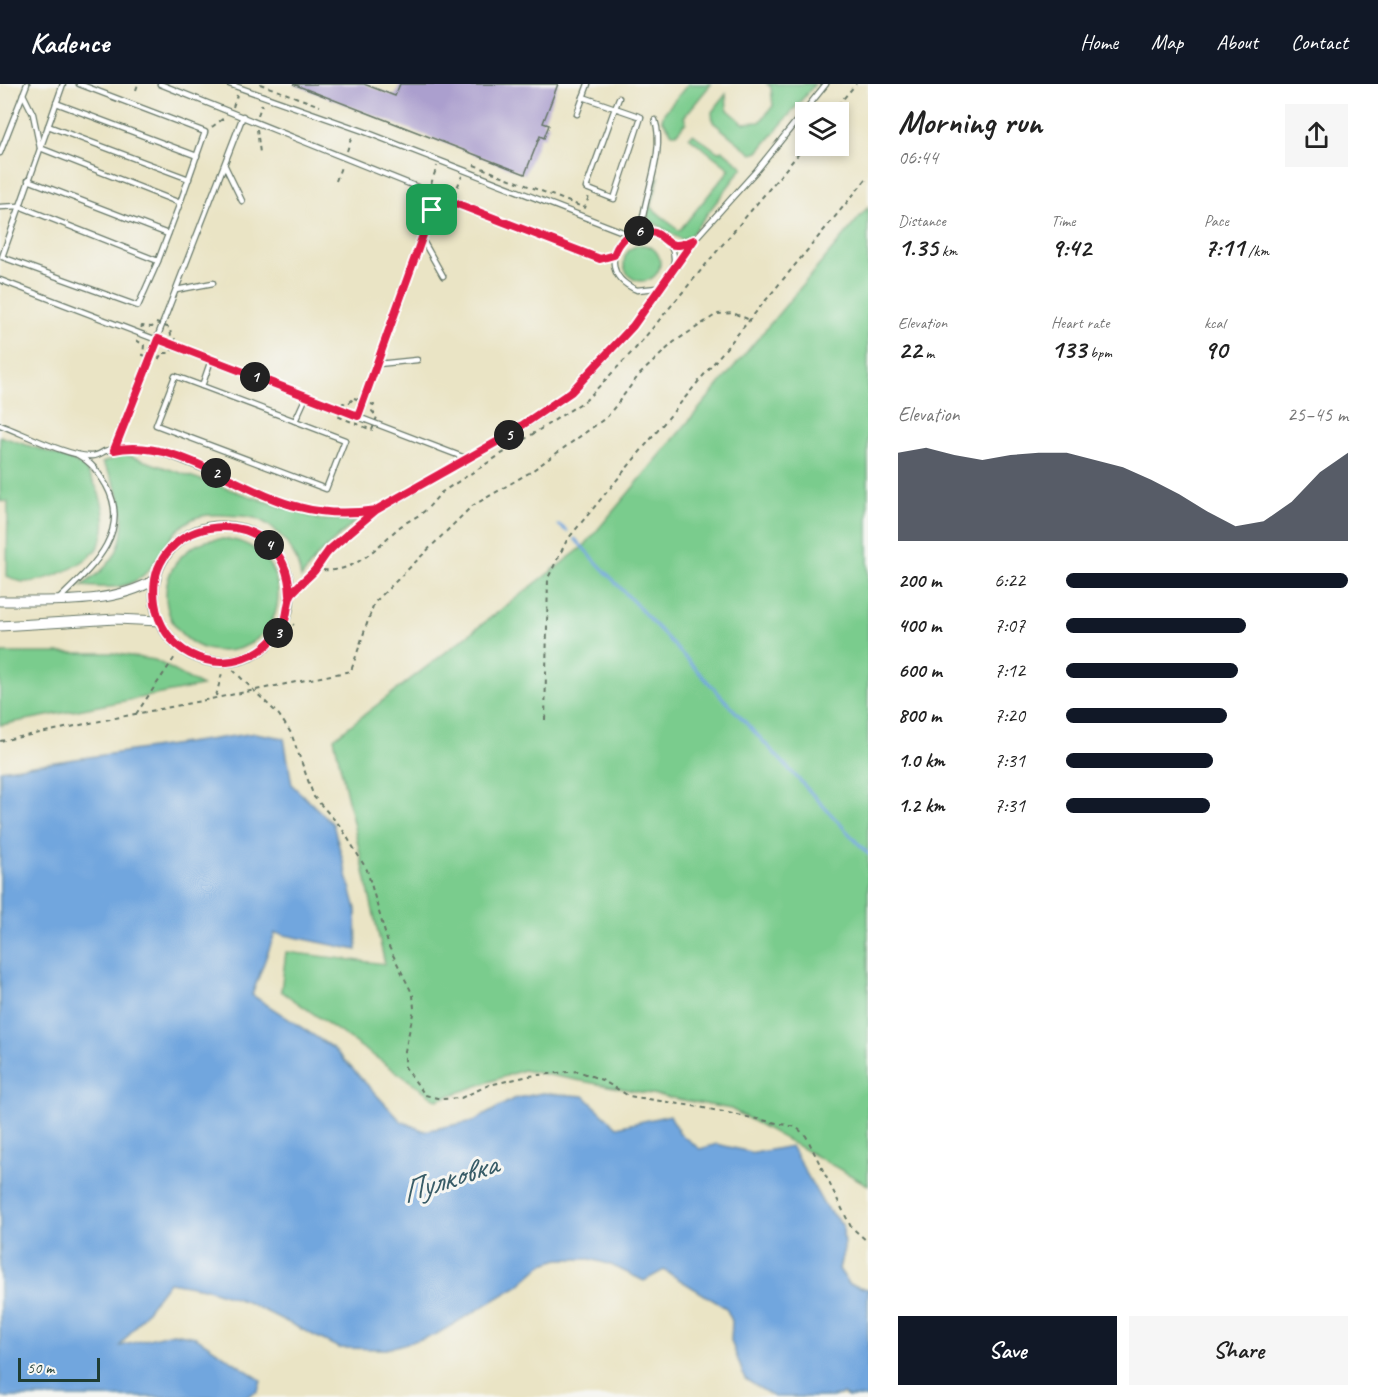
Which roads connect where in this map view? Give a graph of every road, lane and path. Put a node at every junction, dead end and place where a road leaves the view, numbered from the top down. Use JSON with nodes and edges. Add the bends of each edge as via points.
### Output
{"nodes":[{"id":1,"x":27,"y":84,"type":"edge"},
{"id":2,"x":63,"y":84,"type":"edge"},
{"id":3,"x":79,"y":84,"type":"edge"},
{"id":4,"x":138,"y":84,"type":"edge"},
{"id":5,"x":160,"y":84,"type":"edge"},
{"id":6,"x":229,"y":84,"type":"edge"},
{"id":7,"x":588,"y":84,"type":"edge"},
{"id":8,"x":826,"y":84,"type":"edge"},
{"id":9,"x":856,"y":84,"type":"edge"},
{"id":10,"x":136,"y":90,"type":"dead end"},
{"id":11,"x":23,"y":94,"type":"junction"},
{"id":12,"x":583,"y":97,"type":"junction"},
{"id":13,"x":619,"y":98,"type":"dead end"},
{"id":14,"x":841,"y":102,"type":"edge"},
{"id":15,"x":56,"y":103,"type":"junction"},
{"id":16,"x":615,"y":108,"type":"junction"},
{"id":17,"x":576,"y":114,"type":"dead end"},
{"id":18,"x":243,"y":117,"type":"junction"},
{"id":19,"x":655,"y":120,"type":"dead end"},
{"id":20,"x":48,"y":126,"type":"junction"},
{"id":21,"x":40,"y":148,"type":"junction"},
{"id":22,"x":0,"y":153,"type":"edge"},
{"id":23,"x":197,"y":156,"type":"junction"},
{"id":24,"x":225,"y":166,"type":"junction"},
{"id":25,"x":868,"y":177,"type":"edge"},
{"id":26,"x":189,"y":178,"type":"junction"},
{"id":27,"x":28,"y":180,"type":"junction"},
{"id":28,"x":437,"y":196,"type":"junction"},
{"id":29,"x":242,"y":201,"type":"dead end"},
{"id":30,"x":180,"y":203,"type":"junction"},
{"id":31,"x":19,"y":206,"type":"junction"},
{"id":32,"x":0,"y":207,"type":"edge"},
{"id":33,"x":641,"y":231,"type":"junction"},
{"id":34,"x":168,"y":234,"type":"junction"},
{"id":35,"x":628,"y":235,"type":"junction"},
{"id":36,"x":422,"y":238,"type":"junction"},
{"id":37,"x":694,"y":240,"type":"junction"},
{"id":38,"x":669,"y":243,"type":"junction"},
{"id":39,"x":614,"y":255,"type":"junction"},
{"id":40,"x":158,"y":261,"type":"junction"},
{"id":41,"x":671,"y":274,"type":"junction"},
{"id":42,"x":443,"y":276,"type":"dead end"},
{"id":43,"x":0,"y":280,"type":"edge"},
{"id":44,"x":666,"y":282,"type":"junction"},
{"id":45,"x":213,"y":283,"type":"dead end"},
{"id":46,"x":176,"y":291,"type":"junction"},
{"id":47,"x":750,"y":320,"type":"junction"},
{"id":48,"x":158,"y":339,"type":"junction"},
{"id":49,"x":211,"y":360,"type":"junction"},
{"id":50,"x":417,"y":360,"type":"dead end"},
{"id":51,"x":378,"y":364,"type":"junction"},
{"id":52,"x":202,"y":386,"type":"junction"},
{"id":53,"x":306,"y":397,"type":"junction"},
{"id":54,"x":358,"y":416,"type":"junction"},
{"id":55,"x":295,"y":421,"type":"junction"},
{"id":56,"x":0,"y":425,"type":"edge"},
{"id":57,"x":114,"y":450,"type":"junction"},
{"id":58,"x":75,"y":454,"type":"junction"},
{"id":59,"x":468,"y":459,"type":"junction"},
{"id":60,"x":376,"y":510,"type":"junction"},
{"id":61,"x":156,"y":579,"type":"junction"},
{"id":62,"x":290,"y":595,"type":"junction"},
{"id":63,"x":58,"y":600,"type":"junction"},
{"id":64,"x":0,"y":601,"type":"edge"},
{"id":65,"x":285,"y":620,"type":"junction"},
{"id":66,"x":160,"y":621,"type":"junction"},
{"id":67,"x":294,"y":625,"type":"dead end"},
{"id":68,"x":0,"y":626,"type":"edge"},
{"id":69,"x":175,"y":657,"type":"dead end"},
{"id":70,"x":233,"y":670,"type":"dead end"},
{"id":71,"x":222,"y":673,"type":"dead end"},
{"id":72,"x":255,"y":690,"type":"junction"},
{"id":73,"x":215,"y":698,"type":"junction"},
{"id":74,"x":136,"y":714,"type":"junction"},
{"id":75,"x":545,"y":720,"type":"dead end"},
{"id":76,"x":0,"y":741,"type":"edge"},
{"id":77,"x":868,"y":1242,"type":"edge"}],
"edges":[{"from":1,"to":11,"type":"lane"},
{"from":2,"to":15,"type":"lane"},
{"from":3,"to":23,"type":"lane","via":[[205,132]]},
{"from":4,"to":10,"type":"path"},
{"from":5,"to":18,"type":"lane"},
{"from":6,"to":35,"type":"lane","via":[[363,131]]},
{"from":7,"to":12,"type":"lane"},
{"from":8,"to":37,"type":"lane"},
{"from":9,"to":14,"type":"path"},
{"from":11,"to":21,"type":"lane","via":[[33,114]]},
{"from":11,"to":22,"type":"lane"},
{"from":12,"to":16,"type":"lane"},
{"from":12,"to":17,"type":"lane"},
{"from":13,"to":16,"type":"lane"},
{"from":15,"to":20,"type":"lane"},
{"from":15,"to":23,"type":"lane"},
{"from":16,"to":16,"type":"lane","via":[[641,117],[614,199],[586,188]]},
{"from":18,"to":24,"type":"lane"},
{"from":18,"to":28,"type":"lane"},
{"from":19,"to":33,"type":"lane","via":[[658,148],[642,209]]},
{"from":20,"to":21,"type":"lane"},
{"from":20,"to":26,"type":"lane"},
{"from":21,"to":27,"type":"lane"},
{"from":21,"to":30,"type":"lane"},
{"from":23,"to":26,"type":"lane"},
{"from":24,"to":29,"type":"lane"},
{"from":24,"to":46,"type":"lane"},
{"from":25,"to":47,"type":"path"},
{"from":26,"to":30,"type":"lane"},
{"from":27,"to":31,"type":"lane"},
{"from":27,"to":34,"type":"lane"},
{"from":28,"to":36,"type":"lane"},
{"from":28,"to":39,"type":"lane","via":[[600,259]]},
{"from":30,"to":34,"type":"lane"},
{"from":31,"to":32,"type":"lane"},
{"from":31,"to":40,"type":"lane"},
{"from":31,"to":40,"type":"lane","via":[[2,256],[138,306]]},
{"from":33,"to":35,"type":"lane"},
{"from":33,"to":38,"type":"lane","via":[[656,233]]},
{"from":34,"to":40,"type":"lane"},
{"from":35,"to":39,"type":"lane"},
{"from":36,"to":42,"type":"lane"},
{"from":36,"to":51,"type":"lane"},
{"from":37,"to":38,"type":"lane"},
{"from":37,"to":41,"type":"lane"},
{"from":38,"to":41,"type":"lane","via":[[674,254]]},
{"from":39,"to":44,"type":"lane","via":[[615,270],[627,286],[647,291]]},
{"from":41,"to":44,"type":"lane"},
{"from":43,"to":48,"type":"lane"},
{"from":44,"to":59,"type":"lane","via":[[633,326],[571,392]]},
{"from":45,"to":46,"type":"lane"},
{"from":46,"to":48,"type":"lane"},
{"from":47,"to":72,"type":"path","via":[[733,313],[717,314],[674,342],[639,375],[606,417],[529,473],[472,506],[374,603],[351,671]]},
{"from":47,"to":75,"type":"path","via":[[560,552],[548,578]]},
{"from":48,"to":49,"type":"lane"},
{"from":48,"to":57,"type":"lane"},
{"from":49,"to":52,"type":"lane"},
{"from":49,"to":53,"type":"lane"},
{"from":50,"to":51,"type":"lane"},
{"from":51,"to":54,"type":"lane"},
{"from":52,"to":55,"type":"lane"},
{"from":52,"to":55,"type":"lane","via":[[175,376],[156,425],[326,489],[345,440]]},
{"from":53,"to":54,"type":"lane"},
{"from":53,"to":55,"type":"lane"},
{"from":54,"to":59,"type":"lane"},
{"from":56,"to":58,"type":"lane"},
{"from":57,"to":58,"type":"lane","via":[[94,457]]},
{"from":57,"to":60,"type":"lane","via":[[137,447],[176,456],[297,507],[336,514]]},
{"from":58,"to":63,"type":"lane","via":[[91,463],[110,493],[114,527],[94,566]]},
{"from":59,"to":60,"type":"lane"},
{"from":60,"to":62,"type":"lane","via":[[329,550]]},
{"from":61,"to":62,"type":"street","via":[[166,556],[183,538],[206,528],[230,526],[254,534],[273,549],[286,571]]},
{"from":61,"to":63,"type":"street","via":[[119,595]]},
{"from":61,"to":66,"type":"street","via":[[155,601]]},
{"from":62,"to":65,"type":"street"},
{"from":63,"to":64,"type":"street"},
{"from":65,"to":66,"type":"street","via":[[264,648],[244,658],[223,662],[189,653],[172,640]]},
{"from":65,"to":67,"type":"path"},
{"from":66,"to":68,"type":"street","via":[[116,619]]},
{"from":69,"to":74,"type":"path"},
{"from":70,"to":72,"type":"path"},
{"from":71,"to":73,"type":"path"},
{"from":72,"to":73,"type":"path"},
{"from":72,"to":77,"type":"path","via":[[291,733],[314,797],[341,827],[367,870],[389,947],[413,996],[405,1067],[425,1095],[461,1098],[489,1085],[578,1071],[629,1096],[796,1126],[806,1136],[851,1227]]},
{"from":73,"to":74,"type":"path"},
{"from":74,"to":76,"type":"path"}]}
